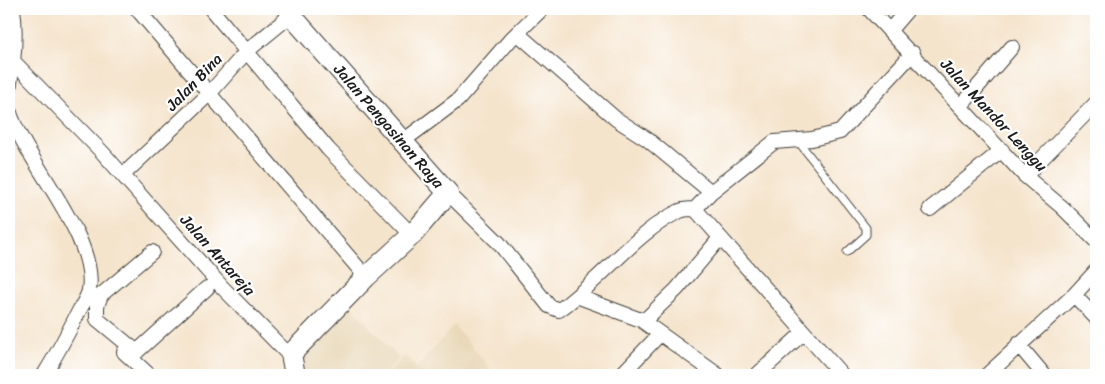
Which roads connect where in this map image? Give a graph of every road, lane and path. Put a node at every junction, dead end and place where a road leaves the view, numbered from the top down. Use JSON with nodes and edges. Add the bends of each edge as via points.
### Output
{"nodes":[{"id":1,"x":13,"y":9,"type":"edge"},
{"id":2,"x":137,"y":9,"type":"edge"},
{"id":3,"x":211,"y":9,"type":"edge"},
{"id":4,"x":542,"y":9,"type":"edge"},
{"id":5,"x":869,"y":9,"type":"edge"},
{"id":6,"x":908,"y":9,"type":"edge"},
{"id":7,"x":290,"y":12,"type":"edge"},
{"id":8,"x":890,"y":30,"type":"junction"},
{"id":9,"x":517,"y":33,"type":"junction"},
{"id":10,"x":1012,"y":47,"type":"dead end"},
{"id":11,"x":247,"y":51,"type":"junction"},
{"id":12,"x":913,"y":53,"type":"junction"},
{"id":13,"x":14,"y":62,"type":"junction"},
{"id":14,"x":9,"y":89,"type":"edge"},
{"id":15,"x":209,"y":94,"type":"junction"},
{"id":16,"x":1096,"y":103,"type":"edge"},
{"id":17,"x":961,"y":106,"type":"junction"},
{"id":18,"x":9,"y":110,"type":"edge"},
{"id":19,"x":797,"y":140,"type":"junction"},
{"id":20,"x":403,"y":141,"type":"junction"},
{"id":21,"x":1002,"y":150,"type":"junction"},
{"id":22,"x":123,"y":176,"type":"junction"},
{"id":23,"x":1025,"y":176,"type":"junction"},
{"id":24,"x":711,"y":192,"type":"junction"},
{"id":25,"x":448,"y":193,"type":"junction"},
{"id":26,"x":695,"y":209,"type":"junction"},
{"id":27,"x":930,"y":210,"type":"dead end"},
{"id":28,"x":412,"y":235,"type":"junction"},
{"id":29,"x":720,"y":238,"type":"junction"},
{"id":30,"x":1096,"y":242,"type":"edge"},
{"id":31,"x":152,"y":252,"type":"dead end"},
{"id":32,"x":848,"y":252,"type":"dead end"},
{"id":33,"x":1096,"y":271,"type":"edge"},
{"id":34,"x":366,"y":277,"type":"junction"},
{"id":35,"x":207,"y":288,"type":"dead end"},
{"id":36,"x":1074,"y":295,"type":"junction"},
{"id":37,"x":579,"y":297,"type":"junction"},
{"id":38,"x":78,"y":312,"type":"junction"},
{"id":39,"x":1096,"y":318,"type":"edge"},
{"id":40,"x":641,"y":320,"type":"junction"},
{"id":41,"x":804,"y":332,"type":"junction"},
{"id":42,"x":660,"y":334,"type":"junction"},
{"id":43,"x":1018,"y":344,"type":"junction"},
{"id":44,"x":291,"y":354,"type":"junction"},
{"id":45,"x":134,"y":355,"type":"junction"},
{"id":46,"x":44,"y":375,"type":"edge"},
{"id":47,"x":150,"y":375,"type":"edge"},
{"id":48,"x":295,"y":375,"type":"edge"},
{"id":49,"x":622,"y":375,"type":"edge"},
{"id":50,"x":718,"y":375,"type":"edge"},
{"id":51,"x":757,"y":375,"type":"edge"},
{"id":52,"x":842,"y":375,"type":"edge"},
{"id":53,"x":987,"y":375,"type":"edge"},
{"id":54,"x":1044,"y":375,"type":"edge"}],
"edges":[{"from":1,"to":13,"type":"street"},
{"from":2,"to":15,"type":"street"},
{"from":3,"to":11,"type":"street"},
{"from":4,"to":9,"type":"street"},
{"from":5,"to":8,"type":"street","name":"Jalan Mandor Lenggu"},
{"from":6,"to":8,"type":"street"},
{"from":7,"to":11,"type":"street","name":"Jalan Bina"},
{"from":7,"to":20,"type":"street","name":"Jalan Pengasinan Raya"},
{"from":8,"to":12,"type":"street","name":"Jalan Mandor Lenggu"},
{"from":9,"to":20,"type":"street","via":[[458,100]]},
{"from":9,"to":24,"type":"street","via":[[616,118]]},
{"from":10,"to":17,"type":"street"},
{"from":11,"to":15,"type":"street","name":"Jalan Bina"},
{"from":11,"to":28,"type":"street","via":[[328,149]]},
{"from":12,"to":17,"type":"street","name":"Jalan Mandor Lenggu"},
{"from":12,"to":19,"type":"street","via":[[840,132]]},
{"from":13,"to":14,"type":"street"},
{"from":13,"to":22,"type":"street","name":"Jalan Antareja"},
{"from":15,"to":22,"type":"street","name":"Jalan Bina"},
{"from":15,"to":34,"type":"street"},
{"from":16,"to":23,"type":"street"},
{"from":17,"to":21,"type":"street","name":"Jalan Mandor Lenggu"},
{"from":18,"to":38,"type":"street","via":[[19,137],[70,219],[84,252],[89,291]]},
{"from":19,"to":24,"type":"street","via":[[774,142]]},
{"from":19,"to":32,"type":"lane","via":[[866,228],[866,235]]},
{"from":20,"to":25,"type":"street","name":"Jalan Pengasinan Raya"},
{"from":21,"to":23,"type":"street","name":"Jalan Mandor Lenggu"},
{"from":21,"to":27,"type":"street"},
{"from":22,"to":44,"type":"street","name":"Jalan Antareja","via":[[222,287]]},
{"from":23,"to":30,"type":"street","name":"Jalan Mandor Lenggu"},
{"from":24,"to":26,"type":"street"},
{"from":25,"to":28,"type":"street","name":"Jalan Pengasinan Raya"},
{"from":25,"to":37,"type":"street","via":[[499,243],[549,306],[560,310]]},
{"from":26,"to":29,"type":"street"},
{"from":26,"to":37,"type":"street","via":[[681,210],[656,226]]},
{"from":28,"to":34,"type":"street","name":"Jalan Pengasinan Raya"},
{"from":29,"to":40,"type":"street","via":[[677,289]]},
{"from":29,"to":41,"type":"street"},
{"from":31,"to":45,"type":"street","via":[[101,295],[96,306],[97,319]]},
{"from":33,"to":36,"type":"street"},
{"from":34,"to":44,"type":"street","name":"Jalan Pengasinan Raya"},
{"from":35,"to":45,"type":"street"},
{"from":36,"to":39,"type":"street"},
{"from":36,"to":43,"type":"street"},
{"from":37,"to":40,"type":"street"},
{"from":38,"to":45,"type":"street"},
{"from":38,"to":46,"type":"street"},
{"from":40,"to":42,"type":"street"},
{"from":41,"to":51,"type":"street"},
{"from":41,"to":52,"type":"street"},
{"from":42,"to":49,"type":"street"},
{"from":42,"to":50,"type":"street"},
{"from":43,"to":53,"type":"street"},
{"from":43,"to":54,"type":"street"},
{"from":44,"to":48,"type":"street"},
{"from":45,"to":47,"type":"street"}]}
